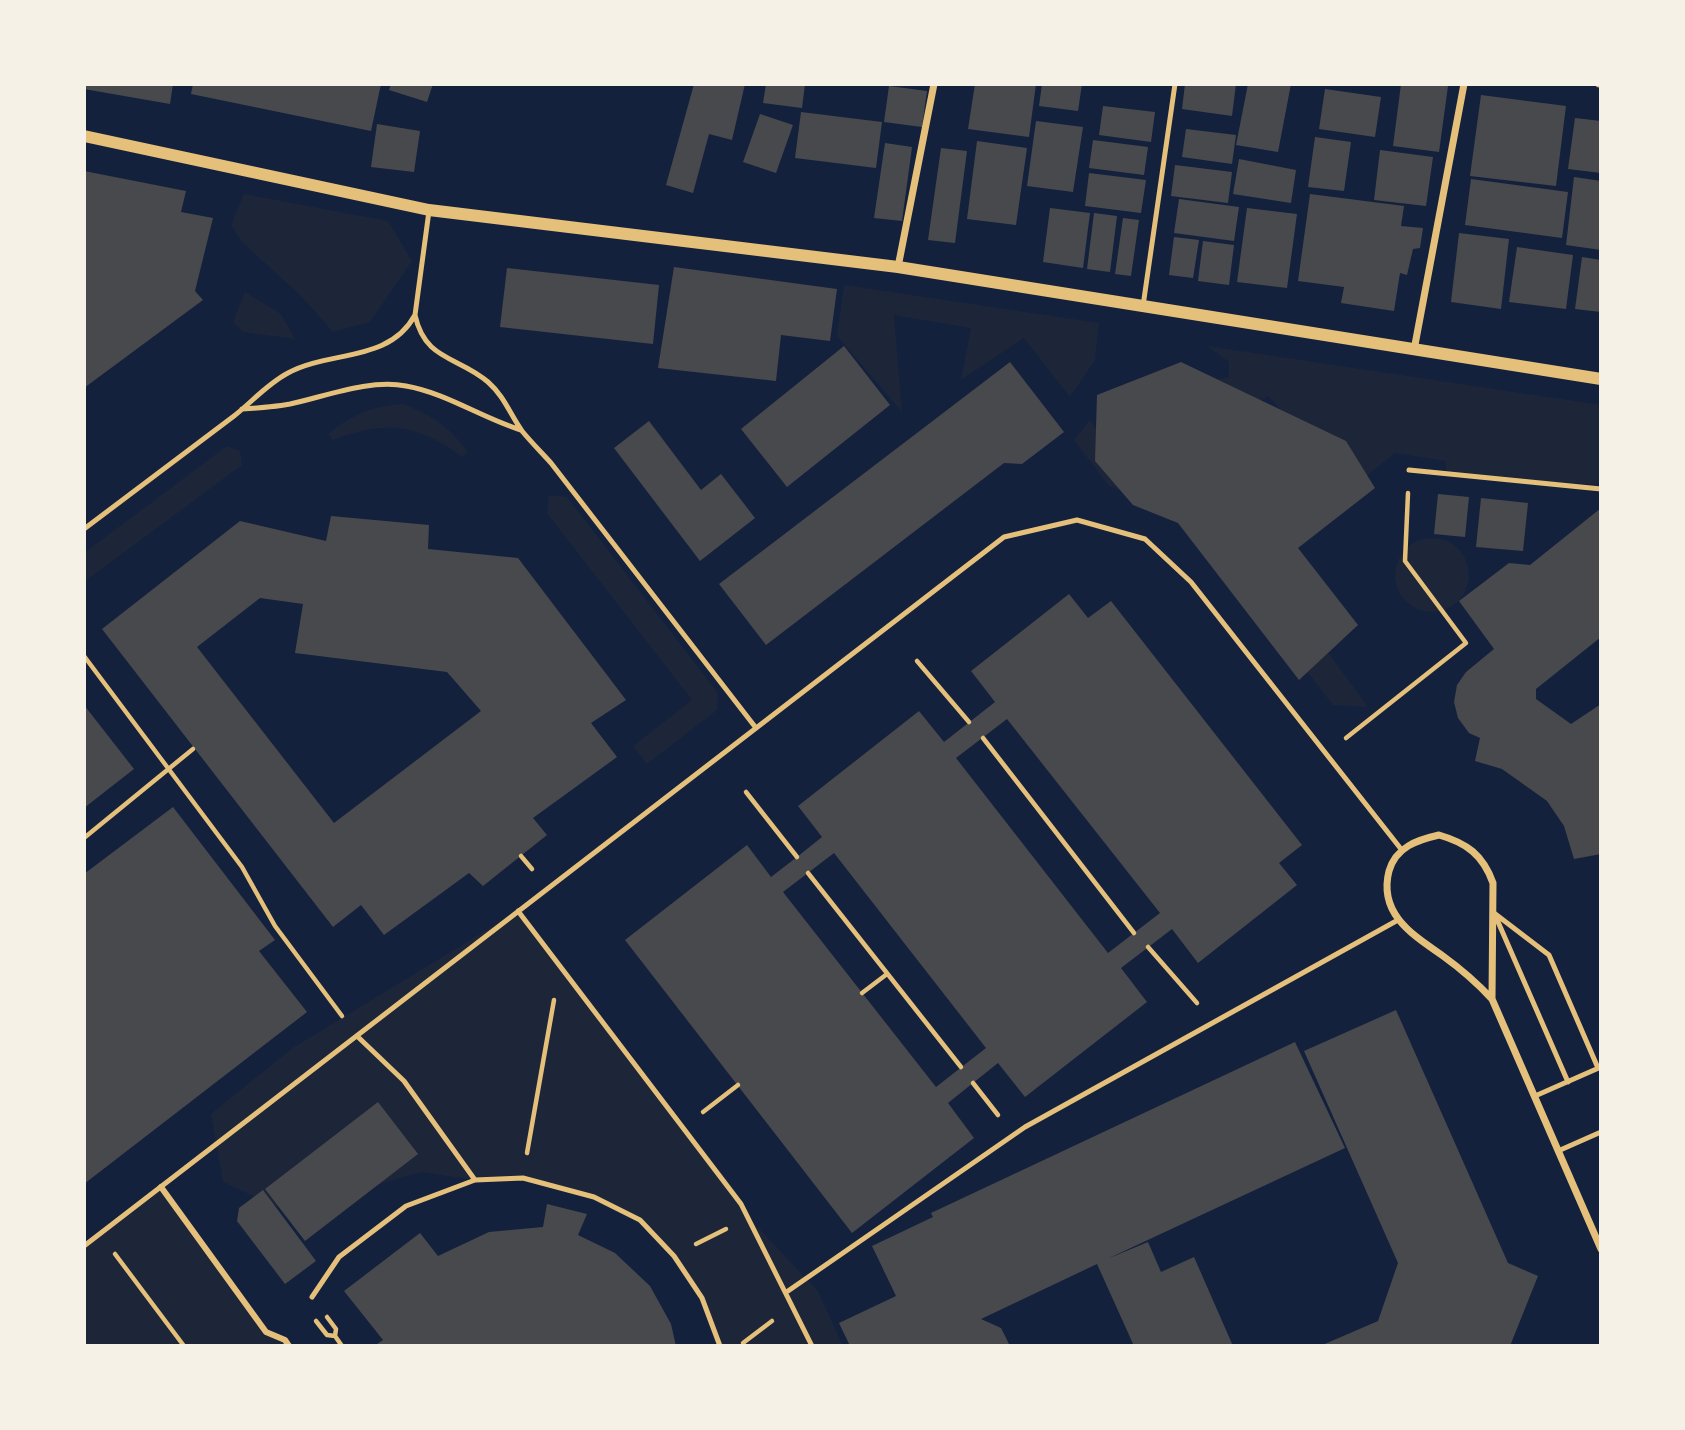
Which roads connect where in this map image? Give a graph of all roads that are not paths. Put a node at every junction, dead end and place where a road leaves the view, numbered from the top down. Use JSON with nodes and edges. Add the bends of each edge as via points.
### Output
{"nodes":[{"id":1,"x":934,"y":84,"type":"edge"},
{"id":2,"x":1175,"y":84,"type":"edge"},
{"id":3,"x":1464,"y":84,"type":"edge"},
{"id":4,"x":84,"y":136,"type":"edge"},
{"id":5,"x":429,"y":210,"type":"junction"},
{"id":6,"x":898,"y":267,"type":"junction"},
{"id":7,"x":1142,"y":309,"type":"junction"},
{"id":8,"x":415,"y":315,"type":"junction"},
{"id":9,"x":1414,"y":350,"type":"junction"},
{"id":10,"x":1601,"y":379,"type":"edge"},
{"id":11,"x":242,"y":410,"type":"junction"},
{"id":12,"x":521,"y":429,"type":"junction"},
{"id":13,"x":1409,"y":470,"type":"road end"},
{"id":14,"x":1601,"y":489,"type":"edge"},
{"id":15,"x":84,"y":529,"type":"edge"},
{"id":16,"x":756,"y":728,"type":"junction"},
{"id":17,"x":1401,"y":849,"type":"junction"},
{"id":18,"x":518,"y":911,"type":"junction"},
{"id":19,"x":1494,"y":914,"type":"junction"},
{"id":20,"x":1398,"y":920,"type":"junction"},
{"id":21,"x":1492,"y":999,"type":"junction"},
{"id":22,"x":357,"y":1036,"type":"junction"},
{"id":23,"x":1600,"y":1067,"type":"edge"},
{"id":24,"x":1568,"y":1082,"type":"junction"},
{"id":25,"x":1535,"y":1096,"type":"junction"},
{"id":26,"x":1601,"y":1132,"type":"edge"},
{"id":27,"x":1558,"y":1151,"type":"junction"},
{"id":28,"x":475,"y":1180,"type":"junction"},
{"id":29,"x":161,"y":1187,"type":"junction"},
{"id":30,"x":84,"y":1246,"type":"edge"},
{"id":31,"x":1601,"y":1249,"type":"edge"},
{"id":32,"x":788,"y":1292,"type":"junction"},
{"id":33,"x":312,"y":1297,"type":"dead end"},
{"id":34,"x":289,"y":1346,"type":"edge"},
{"id":35,"x":720,"y":1346,"type":"edge"},
{"id":36,"x":812,"y":1346,"type":"edge"}],
"edges":[{"from":1,"to":6,"type":"street"},
{"from":2,"to":7,"type":"lane"},
{"from":3,"to":9,"type":"street"},
{"from":4,"to":5,"type":"street"},
{"from":5,"to":6,"type":"street"},
{"from":5,"to":8,"type":"lane"},
{"from":6,"to":7,"type":"street"},
{"from":7,"to":9,"type":"street"},
{"from":8,"to":11,"type":"lane","via":[[407,329],[389,342],[291,371],[268,384]]},
{"from":8,"to":12,"type":"lane","via":[[419,331],[433,351],[488,382]]},
{"from":9,"to":10,"type":"street"},
{"from":11,"to":12,"type":"lane","via":[[370,386],[404,385]]},
{"from":11,"to":15,"type":"lane"},
{"from":12,"to":16,"type":"lane"},
{"from":13,"to":14,"type":"lane"},
{"from":16,"to":17,"type":"lane","via":[[1004,537],[1077,520],[1145,539],[1191,582]]},
{"from":16,"to":18,"type":"lane"},
{"from":17,"to":19,"type":"street","via":[[1439,835],[1461,841],[1488,869]]},
{"from":17,"to":20,"type":"street","via":[[1386,886]]},
{"from":18,"to":22,"type":"lane"},
{"from":18,"to":32,"type":"lane","via":[[741,1203]]},
{"from":19,"to":21,"type":"street"},
{"from":19,"to":23,"type":"lane","via":[[1549,955]]},
{"from":19,"to":24,"type":"lane"},
{"from":20,"to":21,"type":"street"},
{"from":20,"to":32,"type":"lane","via":[[1014,1135]]},
{"from":21,"to":25,"type":"street"},
{"from":22,"to":28,"type":"lane","via":[[404,1081]]},
{"from":22,"to":29,"type":"lane"},
{"from":23,"to":24,"type":"lane"},
{"from":24,"to":25,"type":"lane"},
{"from":25,"to":27,"type":"street"},
{"from":26,"to":27,"type":"lane"},
{"from":27,"to":31,"type":"street"},
{"from":28,"to":33,"type":"lane","via":[[406,1206],[339,1257]]},
{"from":28,"to":35,"type":"lane","via":[[523,1178],[594,1197],[640,1220],[674,1256],[702,1298]]},
{"from":29,"to":30,"type":"lane"},
{"from":29,"to":34,"type":"street","via":[[266,1332]]},
{"from":32,"to":36,"type":"lane"}]}
